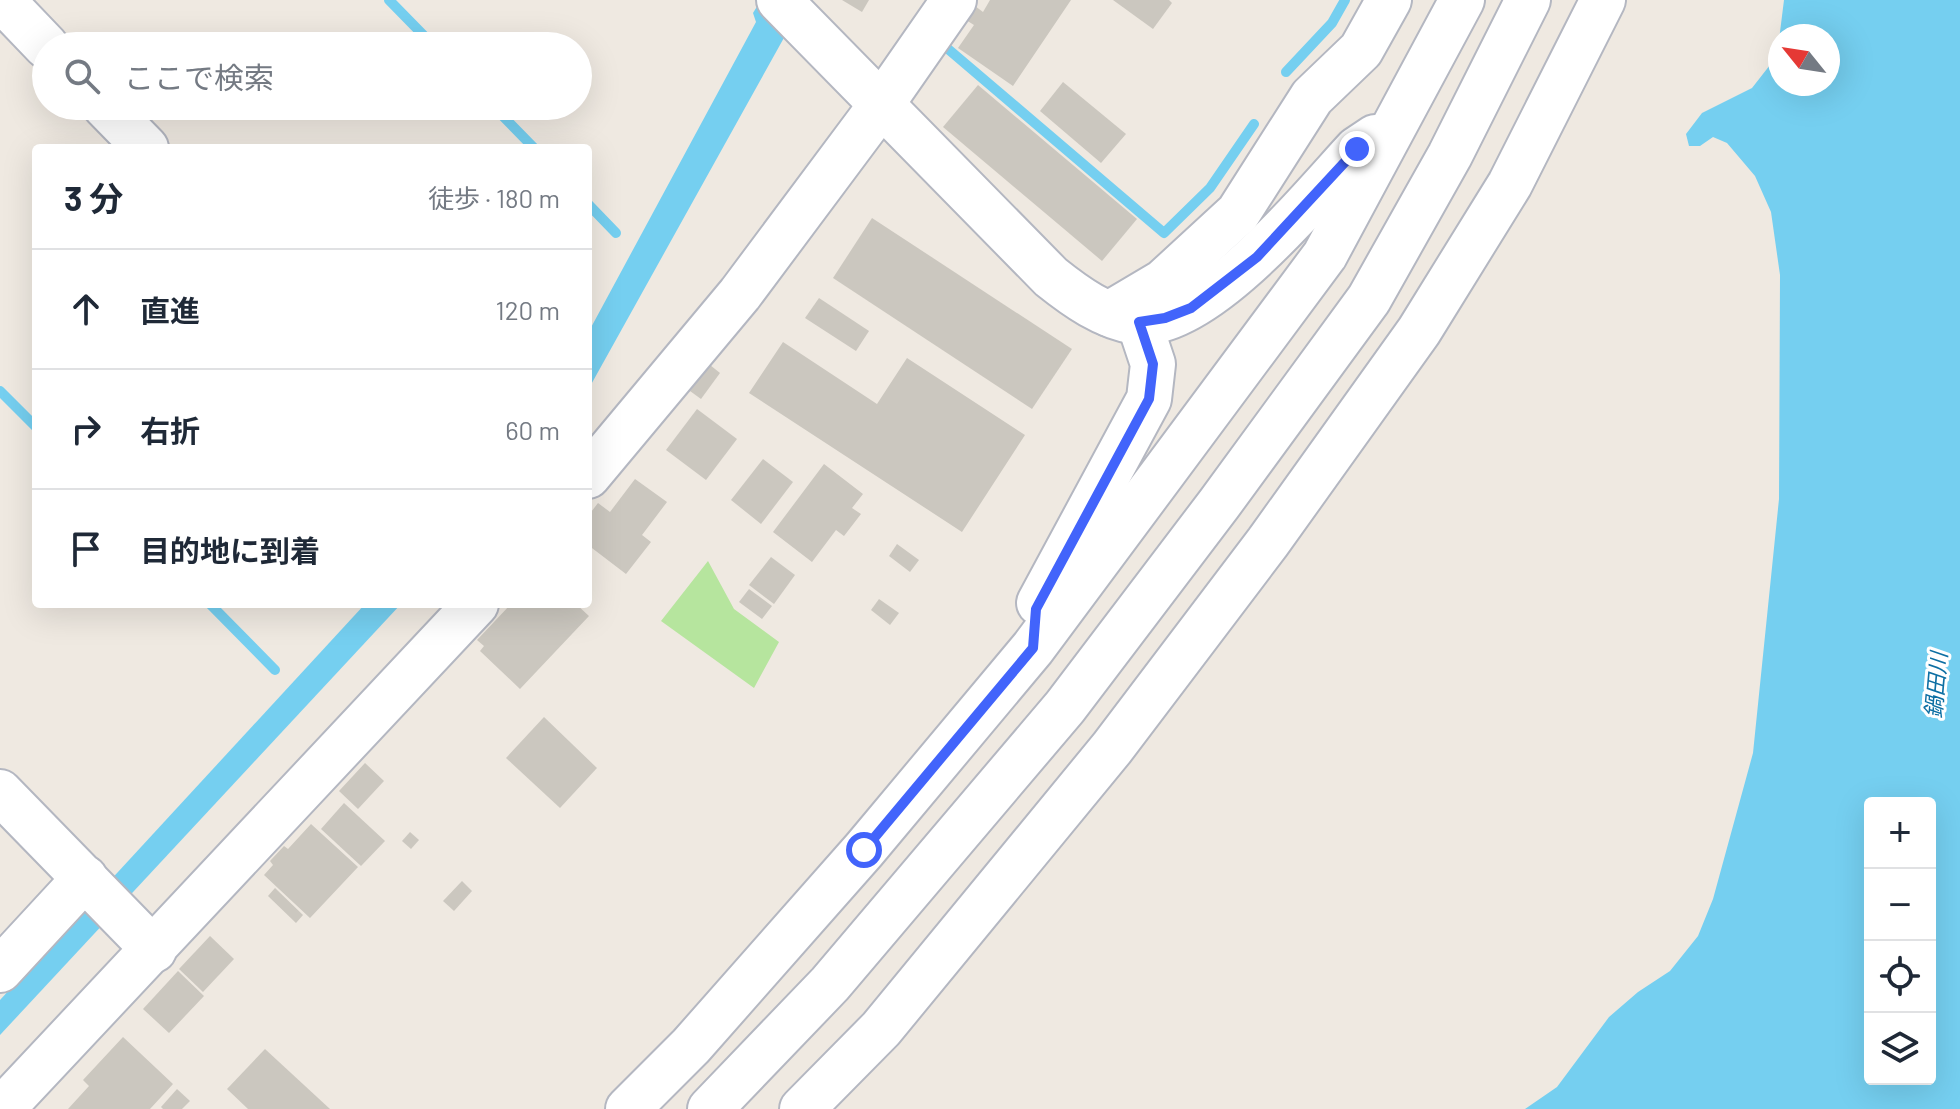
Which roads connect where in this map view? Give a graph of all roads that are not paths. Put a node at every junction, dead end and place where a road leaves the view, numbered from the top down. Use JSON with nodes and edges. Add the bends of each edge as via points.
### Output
{"nodes":[{"id":1,"x":2,"y":0,"type":"edge"},
{"id":2,"x":779,"y":0,"type":"edge"},
{"id":3,"x":954,"y":0,"type":"edge"},
{"id":4,"x":1389,"y":0,"type":"edge"},
{"id":5,"x":1462,"y":0,"type":"edge"},
{"id":6,"x":1528,"y":0,"type":"edge"},
{"id":7,"x":1603,"y":0,"type":"edge"},
{"id":8,"x":33,"y":32,"type":"edge"},
{"id":9,"x":881,"y":105,"type":"junction"},
{"id":10,"x":119,"y":120,"type":"edge"},
{"id":11,"x":1397,"y":122,"type":"junction"},
{"id":12,"x":142,"y":144,"type":"edge"},
{"id":13,"x":1124,"y":318,"type":"junction"},
{"id":14,"x":592,"y":471,"type":"edge"},
{"id":15,"x":472,"y":608,"type":"edge"},
{"id":16,"x":1033,"y":648,"type":"junction"},
{"id":17,"x":0,"y":792,"type":"edge"},
{"id":18,"x":88,"y":881,"type":"junction"},
{"id":19,"x":142,"y":938,"type":"junction"},
{"id":20,"x":0,"y":970,"type":"edge"},
{"id":21,"x":2,"y":1109,"type":"edge"},
{"id":22,"x":628,"y":1109,"type":"edge"},
{"id":23,"x":710,"y":1109,"type":"edge"},
{"id":24,"x":802,"y":1109,"type":"edge"}],
"edges":[{"from":1,"to":8,"type":"street"},
{"from":2,"to":9,"type":"street"},
{"from":3,"to":9,"type":"street"},
{"from":4,"to":13,"type":"street","via":[[1361,50],[1312,97],[1238,213]]},
{"from":5,"to":11,"type":"street"},
{"from":6,"to":23,"type":"street","via":[[1369,299],[1219,504],[1055,720],[830,984]]},
{"from":7,"to":24,"type":"street","via":[[1510,184],[1444,291],[1268,542],[1112,748],[891,1016]]},
{"from":9,"to":13,"type":"street","via":[[1051,277],[1079,298]]},
{"from":9,"to":14,"type":"street","via":[[740,294]]},
{"from":10,"to":12,"type":"street"},
{"from":11,"to":13,"type":"street","via":[[1357,149],[1257,257],[1191,308],[1165,318]]},
{"from":11,"to":16,"type":"street","via":[[1325,255]]},
{"from":13,"to":16,"type":"street","via":[[1153,364],[1149,399],[1036,609]]},
{"from":15,"to":19,"type":"street"},
{"from":16,"to":22,"type":"street","via":[[864,850],[691,1046]]},
{"from":17,"to":18,"type":"street"},
{"from":18,"to":19,"type":"street"},
{"from":18,"to":20,"type":"street"},
{"from":19,"to":21,"type":"street"}]}
